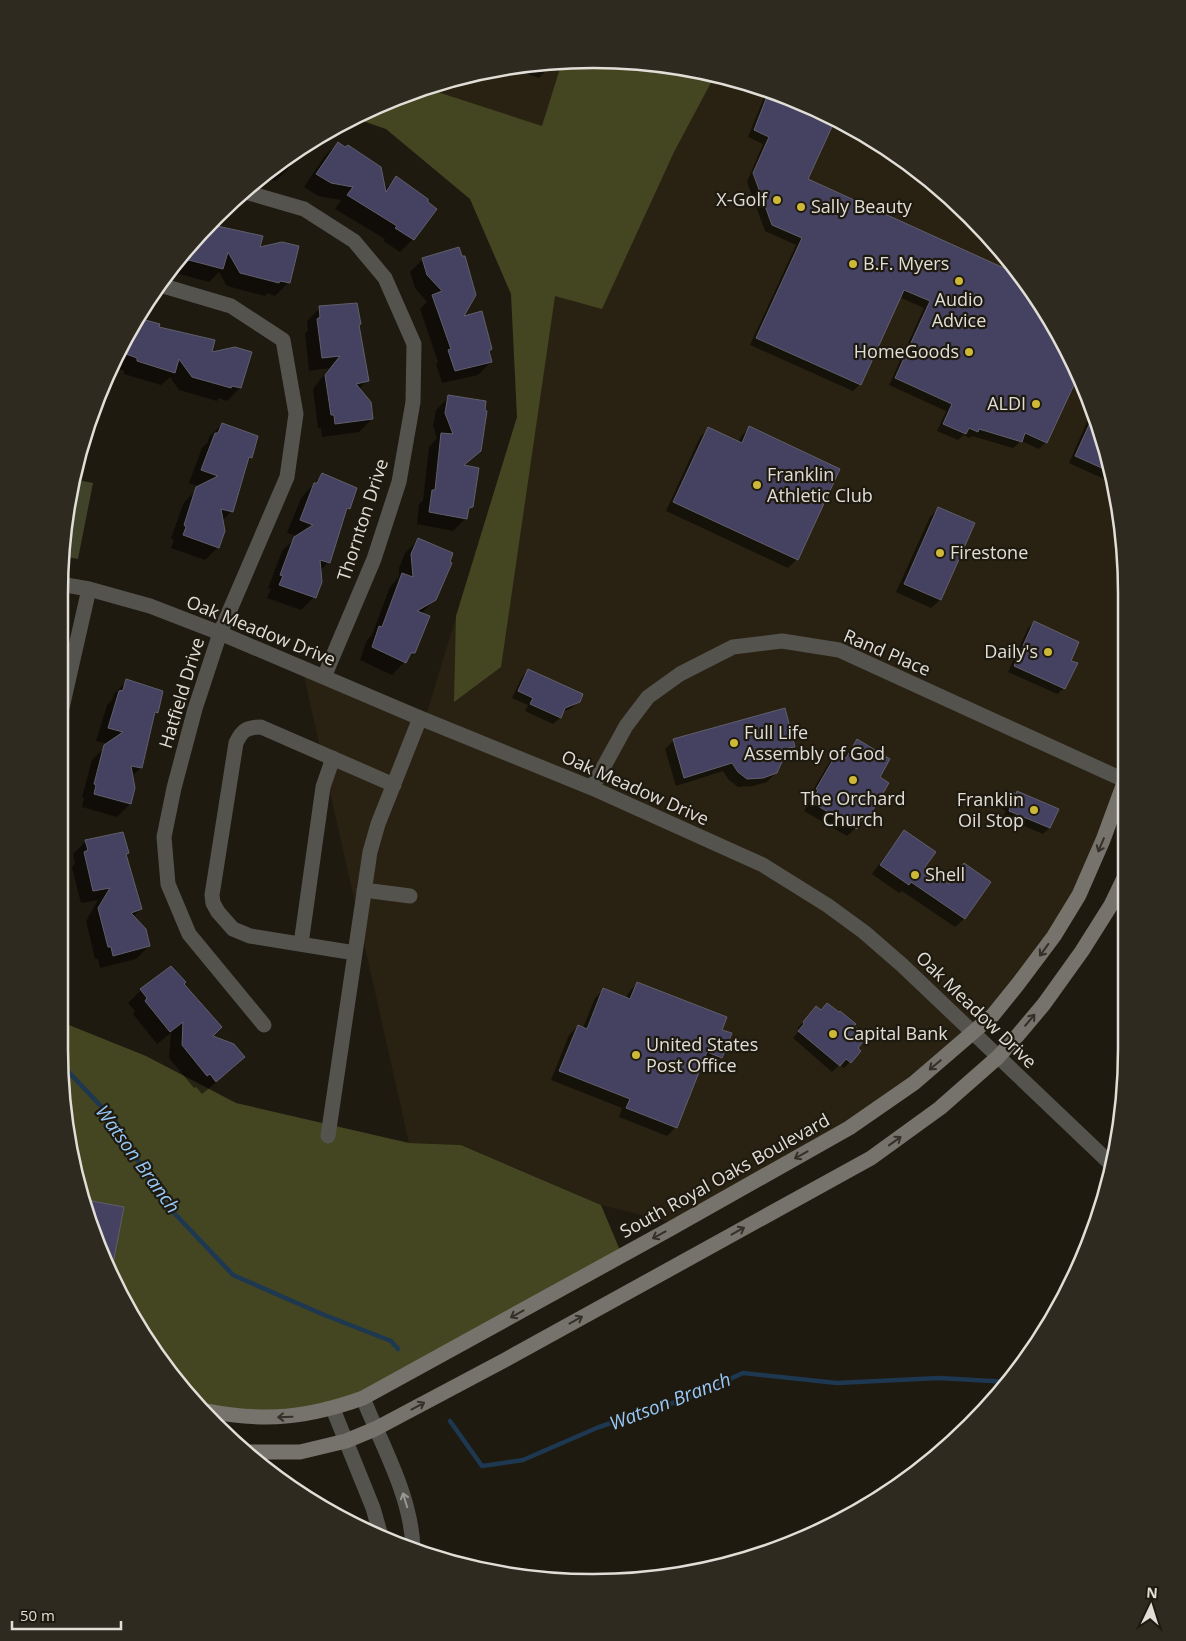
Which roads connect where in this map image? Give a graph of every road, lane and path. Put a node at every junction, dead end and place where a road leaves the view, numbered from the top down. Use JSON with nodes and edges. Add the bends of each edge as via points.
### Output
{"nodes":[{"id":1,"x":253,"y":193,"type":"edge"},
{"id":2,"x":166,"y":287,"type":"edge"},
{"id":3,"x":67,"y":585,"type":"edge"},
{"id":4,"x":89,"y":589,"type":"junction"},
{"id":5,"x":220,"y":633,"type":"junction"},
{"id":6,"x":324,"y":677,"type":"junction"},
{"id":7,"x":67,"y":686,"type":"edge"},
{"id":8,"x":420,"y":718,"type":"junction"},
{"id":9,"x":332,"y":758,"type":"junction"},
{"id":10,"x":1118,"y":778,"type":"edge"},
{"id":11,"x":394,"y":785,"type":"junction"},
{"id":12,"x":592,"y":788,"type":"junction"},
{"id":13,"x":1118,"y":798,"type":"edge"},
{"id":14,"x":364,"y":890,"type":"junction"},
{"id":15,"x":1118,"y":890,"type":"edge"},
{"id":16,"x":410,"y":896,"type":"dead end"},
{"id":17,"x":301,"y":944,"type":"junction"},
{"id":18,"x":355,"y":953,"type":"junction"},
{"id":19,"x":264,"y":1025,"type":"dead end"},
{"id":20,"x":972,"y":1033,"type":"junction"},
{"id":21,"x":998,"y":1057,"type":"junction"},
{"id":22,"x":328,"y":1136,"type":"dead end"},
{"id":23,"x":1106,"y":1160,"type":"edge"},
{"id":24,"x":363,"y":1398,"type":"junction"},
{"id":25,"x":333,"y":1409,"type":"junction"},
{"id":26,"x":214,"y":1412,"type":"edge"},
{"id":27,"x":375,"y":1429,"type":"junction"},
{"id":28,"x":346,"y":1441,"type":"junction"},
{"id":29,"x":258,"y":1452,"type":"edge"},
{"id":30,"x":378,"y":1527,"type":"edge"},
{"id":31,"x":413,"y":1541,"type":"edge"}],
"edges":[{"from":1,"to":6,"type":"street","name":"Thornton Drive","via":[[304,209],[354,241],[385,278],[414,344],[413,402],[399,482],[374,559]]},
{"from":2,"to":5,"type":"street","name":"Hatfield Drive","via":[[232,306],[283,340],[296,414],[287,477]]},
{"from":3,"to":4,"type":"street","name":"Oak Meadow Drive"},
{"from":4,"to":5,"type":"street","name":"Oak Meadow Drive","via":[[150,606]]},
{"from":4,"to":7,"type":"street"},
{"from":5,"to":6,"type":"street","name":"Oak Meadow Drive"},
{"from":5,"to":19,"type":"street","name":"Hatfield Drive","via":[[195,709],[172,796],[164,837],[168,884],[189,934]]},
{"from":6,"to":8,"type":"street","name":"Oak Meadow Drive"},
{"from":8,"to":11,"type":"street"},
{"from":8,"to":12,"type":"street","name":"Oak Meadow Drive"},
{"from":9,"to":11,"type":"street"},
{"from":9,"to":17,"type":"street","via":[[323,787]]},
{"from":9,"to":17,"type":"street","via":[[261,727],[247,728],[236,743],[213,903],[233,929],[250,936]]},
{"from":10,"to":12,"type":"street","name":"Rand Place","via":[[839,650],[782,641],[733,647],[680,674],[648,697],[626,726]]},
{"from":11,"to":14,"type":"street","via":[[378,824]]},
{"from":12,"to":20,"type":"street","name":"Oak Meadow Drive","via":[[763,865],[827,905],[864,932]]},
{"from":13,"to":20,"type":"main road","name":"South Royal Oaks Boulevard","one_way":true,"via":[[1103,840],[1071,909],[1018,984],[993,1015]]},
{"from":14,"to":16,"type":"street"},
{"from":14,"to":18,"type":"street"},
{"from":21,"to":15,"type":"main road","one_way":true,"via":[[1044,1004],[1082,951]]},
{"from":17,"to":18,"type":"street"},
{"from":18,"to":22,"type":"street"},
{"from":20,"to":21,"type":"street","name":"Oak Meadow Drive"},
{"from":20,"to":24,"type":"main road","name":"South Royal Oaks Boulevard","one_way":true,"via":[[914,1083],[849,1128]]},
{"from":21,"to":23,"type":"street","name":"Oak Meadow Drive"},
{"from":27,"to":21,"type":"main road","one_way":true,"via":[[872,1158],[940,1108]]},
{"from":24,"to":25,"type":"main road","name":"South Royal Oaks Boulevard"},
{"from":24,"to":27,"type":"street"},
{"from":25,"to":26,"type":"main road","name":"South Royal Oaks Boulevard","one_way":true,"via":[[293,1416],[260,1417]]},
{"from":25,"to":28,"type":"street"},
{"from":27,"to":28,"type":"main road"},
{"from":31,"to":27,"type":"street","one_way":true,"via":[[405,1500]]},
{"from":28,"to":29,"type":"main road","via":[[300,1452]]},
{"from":28,"to":30,"type":"street"}]}
